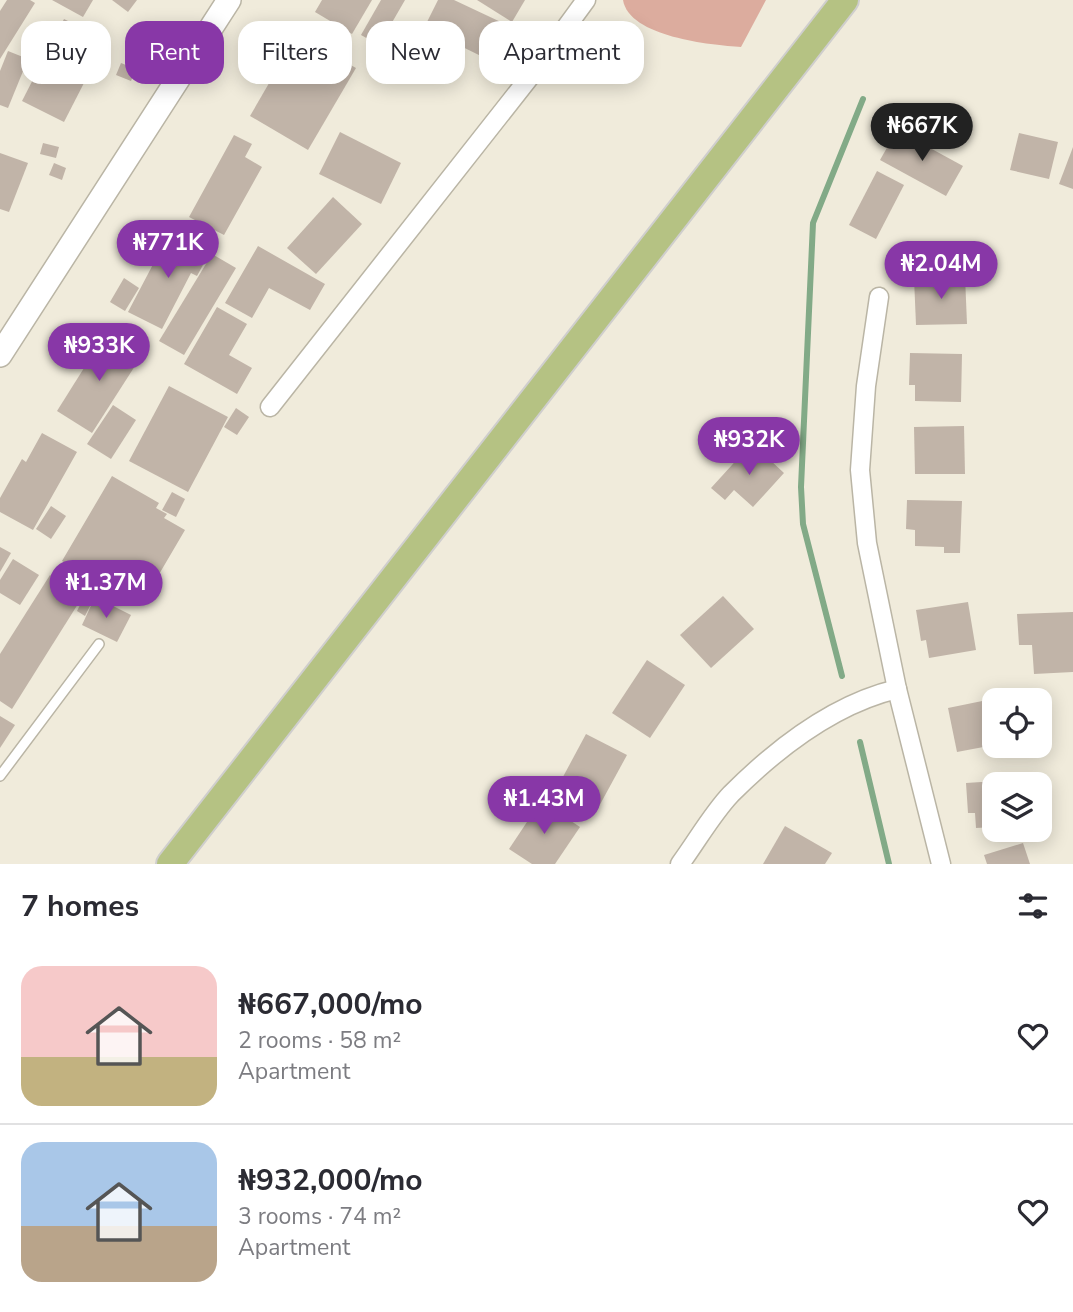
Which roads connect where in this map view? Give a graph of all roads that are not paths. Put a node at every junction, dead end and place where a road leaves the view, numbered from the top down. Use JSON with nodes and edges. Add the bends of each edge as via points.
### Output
{"nodes":[{"id":1,"x":229,"y":0,"type":"edge"},
{"id":2,"x":586,"y":0,"type":"edge"},
{"id":3,"x":845,"y":0,"type":"edge"},
{"id":4,"x":880,"y":297,"type":"dead end"},
{"id":5,"x":0,"y":355,"type":"edge"},
{"id":6,"x":270,"y":407,"type":"dead end"},
{"id":7,"x":99,"y":644,"type":"dead end"},
{"id":8,"x":897,"y":689,"type":"junction"},
{"id":9,"x":0,"y":776,"type":"edge"},
{"id":10,"x":170,"y":864,"type":"edge"},
{"id":11,"x":680,"y":864,"type":"edge"},
{"id":12,"x":941,"y":864,"type":"edge"}],
"edges":[{"from":1,"to":5,"type":"street"},
{"from":2,"to":6,"type":"street"},
{"from":3,"to":10,"type":"main road"},
{"from":4,"to":8,"type":"street","via":[[866,386],[860,470],[867,543]]},
{"from":7,"to":9,"type":"lane"},
{"from":8,"to":11,"type":"street","via":[[835,712],[775,754],[729,796]]},
{"from":8,"to":12,"type":"street"}]}
